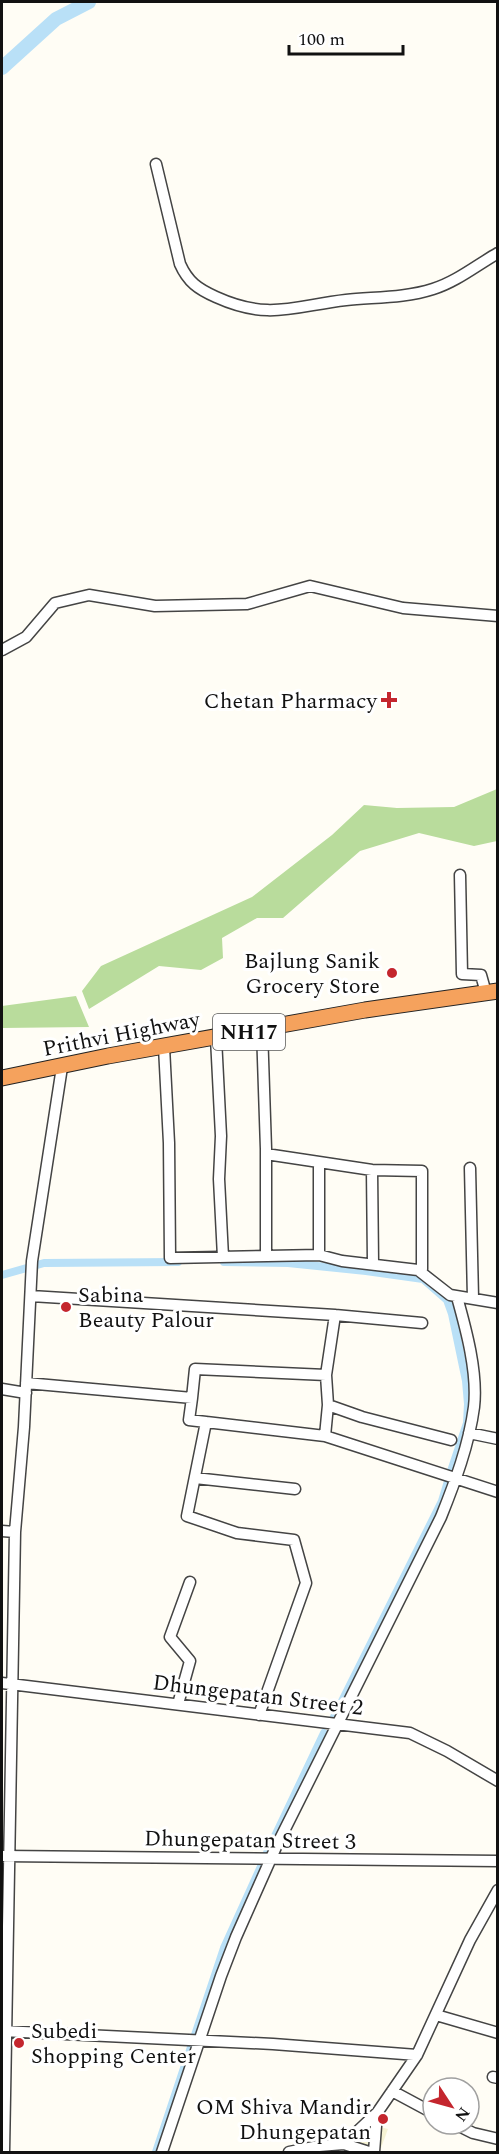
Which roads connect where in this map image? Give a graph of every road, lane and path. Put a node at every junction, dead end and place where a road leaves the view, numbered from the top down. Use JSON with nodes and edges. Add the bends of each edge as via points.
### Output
{"nodes":[{"id":1,"x":156,"y":164,"type":"dead end"},
{"id":2,"x":498,"y":253,"type":"edge"},
{"id":3,"x":498,"y":616,"type":"edge"},
{"id":4,"x":2,"y":650,"type":"edge"},
{"id":5,"x":460,"y":875,"type":"dead end"},
{"id":6,"x":492,"y":992,"type":"edge"},
{"id":7,"x":262,"y":1029,"type":"junction"},
{"id":8,"x":216,"y":1038,"type":"junction"},
{"id":9,"x":164,"y":1047,"type":"junction"},
{"id":10,"x":62,"y":1067,"type":"junction"},
{"id":11,"x":2,"y":1078,"type":"edge"},
{"id":12,"x":266,"y":1154,"type":"junction"},
{"id":13,"x":319,"y":1162,"type":"junction"},
{"id":14,"x":470,"y":1168,"type":"dead end"},
{"id":15,"x":372,"y":1170,"type":"junction"},
{"id":16,"x":319,"y":1255,"type":"junction"},
{"id":17,"x":266,"y":1256,"type":"junction"},
{"id":18,"x":223,"y":1257,"type":"junction"},
{"id":19,"x":373,"y":1263,"type":"junction"},
{"id":20,"x":418,"y":1270,"type":"junction"},
{"id":21,"x":30,"y":1296,"type":"junction"},
{"id":22,"x":457,"y":1297,"type":"junction"},
{"id":23,"x":473,"y":1298,"type":"junction"},
{"id":24,"x":498,"y":1303,"type":"edge"},
{"id":25,"x":335,"y":1315,"type":"junction"},
{"id":26,"x":422,"y":1323,"type":"dead end"},
{"id":27,"x":326,"y":1375,"type":"junction"},
{"id":28,"x":26,"y":1388,"type":"junction"},
{"id":29,"x":2,"y":1389,"type":"edge"},
{"id":30,"x":192,"y":1398,"type":"junction"},
{"id":31,"x":328,"y":1405,"type":"junction"},
{"id":32,"x":206,"y":1422,"type":"junction"},
{"id":33,"x":469,"y":1433,"type":"junction"},
{"id":34,"x":325,"y":1436,"type":"junction"},
{"id":35,"x":498,"y":1439,"type":"edge"},
{"id":36,"x":451,"y":1440,"type":"dead end"},
{"id":37,"x":195,"y":1478,"type":"junction"},
{"id":38,"x":456,"y":1478,"type":"junction"},
{"id":39,"x":295,"y":1489,"type":"dead end"},
{"id":40,"x":498,"y":1492,"type":"edge"},
{"id":41,"x":2,"y":1531,"type":"edge"},
{"id":42,"x":15,"y":1532,"type":"junction"},
{"id":43,"x":190,"y":1582,"type":"dead end"},
{"id":44,"x":7,"y":1683,"type":"edge"},
{"id":45,"x":178,"y":1704,"type":"junction"},
{"id":46,"x":259,"y":1715,"type":"junction"},
{"id":47,"x":337,"y":1725,"type":"junction"},
{"id":48,"x":498,"y":1781,"type":"edge"},
{"id":49,"x":6,"y":1856,"type":"edge"},
{"id":50,"x":271,"y":1860,"type":"junction"},
{"id":51,"x":498,"y":1861,"type":"edge"},
{"id":52,"x":498,"y":1890,"type":"edge"},
{"id":53,"x":436,"y":2015,"type":"junction"},
{"id":54,"x":4,"y":2031,"type":"edge"},
{"id":55,"x":498,"y":2033,"type":"edge"},
{"id":56,"x":195,"y":2040,"type":"junction"},
{"id":57,"x":417,"y":2055,"type":"junction"},
{"id":58,"x":392,"y":2091,"type":"junction"},
{"id":59,"x":421,"y":2107,"type":"edge"},
{"id":60,"x":377,"y":2113,"type":"junction"},
{"id":61,"x":481,"y":2135,"type":"edge"},
{"id":62,"x":498,"y":2139,"type":"edge"},
{"id":63,"x":344,"y":2144,"type":"junction"},
{"id":64,"x":4,"y":2152,"type":"edge"},
{"id":65,"x":162,"y":2152,"type":"edge"},
{"id":66,"x":289,"y":2152,"type":"edge"},
{"id":67,"x":369,"y":2152,"type":"edge"},
{"id":68,"x":374,"y":2152,"type":"edge"}],
"edges":[{"from":1,"to":2,"type":"street","via":[[187,279],[200,290],[252,311],[287,310],[431,290]]},
{"from":3,"to":4,"type":"street","via":[[403,608],[310,586],[247,604],[156,606],[89,595],[55,603],[26,637]]},
{"from":5,"to":6,"type":"street","via":[[462,974],[481,975]]},
{"from":6,"to":7,"type":"highway","name":"Prithvi Highway","number":"NH17"},
{"from":7,"to":8,"type":"highway","name":"Prithvi Highway","number":"NH17"},
{"from":7,"to":12,"type":"street"},
{"from":8,"to":9,"type":"highway","name":"Prithvi Highway","number":"NH17"},
{"from":8,"to":18,"type":"street"},
{"from":9,"to":10,"type":"highway","name":"Prithvi Highway","number":"NH17"},
{"from":9,"to":18,"type":"street","via":[[170,1258]]},
{"from":10,"to":11,"type":"highway","name":"Prithvi Highway","number":"NH17"},
{"from":10,"to":21,"type":"street"},
{"from":12,"to":13,"type":"street"},
{"from":12,"to":17,"type":"street"},
{"from":13,"to":15,"type":"street"},
{"from":13,"to":16,"type":"street"},
{"from":14,"to":23,"type":"street"},
{"from":15,"to":19,"type":"street"},
{"from":15,"to":20,"type":"street","via":[[422,1170],[422,1269]]},
{"from":16,"to":17,"type":"street"},
{"from":16,"to":19,"type":"street"},
{"from":17,"to":18,"type":"street"},
{"from":19,"to":20,"type":"street"},
{"from":20,"to":22,"type":"street"},
{"from":21,"to":25,"type":"street"},
{"from":21,"to":28,"type":"street"},
{"from":22,"to":23,"type":"street"},
{"from":22,"to":33,"type":"street","via":[[472,1370],[474,1405]]},
{"from":23,"to":24,"type":"street"},
{"from":25,"to":26,"type":"street"},
{"from":25,"to":27,"type":"street"},
{"from":27,"to":30,"type":"street","via":[[195,1369]]},
{"from":27,"to":31,"type":"street"},
{"from":28,"to":29,"type":"street"},
{"from":28,"to":30,"type":"street"},
{"from":28,"to":42,"type":"street"},
{"from":30,"to":32,"type":"street","via":[[189,1420]]},
{"from":31,"to":34,"type":"street"},
{"from":31,"to":36,"type":"street"},
{"from":32,"to":34,"type":"street"},
{"from":32,"to":37,"type":"street"},
{"from":33,"to":35,"type":"street"},
{"from":33,"to":38,"type":"street"},
{"from":34,"to":38,"type":"street"},
{"from":37,"to":39,"type":"street"},
{"from":37,"to":46,"type":"street","via":[[187,1516],[237,1533],[294,1540],[306,1583]]},
{"from":38,"to":40,"type":"street"},
{"from":38,"to":47,"type":"street","via":[[441,1517]]},
{"from":41,"to":42,"type":"street"},
{"from":42,"to":44,"type":"street"},
{"from":43,"to":45,"type":"street","via":[[170,1637],[190,1661]]},
{"from":44,"to":45,"type":"street","name":"Dhungepatan Street 2"},
{"from":44,"to":49,"type":"street"},
{"from":45,"to":46,"type":"street","name":"Dhungepatan Street 2"},
{"from":46,"to":47,"type":"street","name":"Dhungepatan Street 2"},
{"from":47,"to":48,"type":"street","name":"Dhungepatan Street 2","via":[[410,1733]]},
{"from":47,"to":50,"type":"street"},
{"from":49,"to":50,"type":"street","name":"Dhungepatan Street 3"},
{"from":49,"to":54,"type":"street"},
{"from":50,"to":51,"type":"street","name":"Dhungepatan Street 3"},
{"from":50,"to":56,"type":"street"},
{"from":52,"to":53,"type":"street"},
{"from":53,"to":55,"type":"street"},
{"from":53,"to":57,"type":"street"},
{"from":54,"to":56,"type":"street"},
{"from":54,"to":64,"type":"street"},
{"from":56,"to":57,"type":"street"},
{"from":56,"to":65,"type":"street"},
{"from":57,"to":58,"type":"street"},
{"from":58,"to":59,"type":"street"},
{"from":58,"to":60,"type":"street"},
{"from":60,"to":63,"type":"street"},
{"from":60,"to":68,"type":"street"},
{"from":61,"to":62,"type":"street"},
{"from":63,"to":66,"type":"street"},
{"from":63,"to":67,"type":"street"}]}
